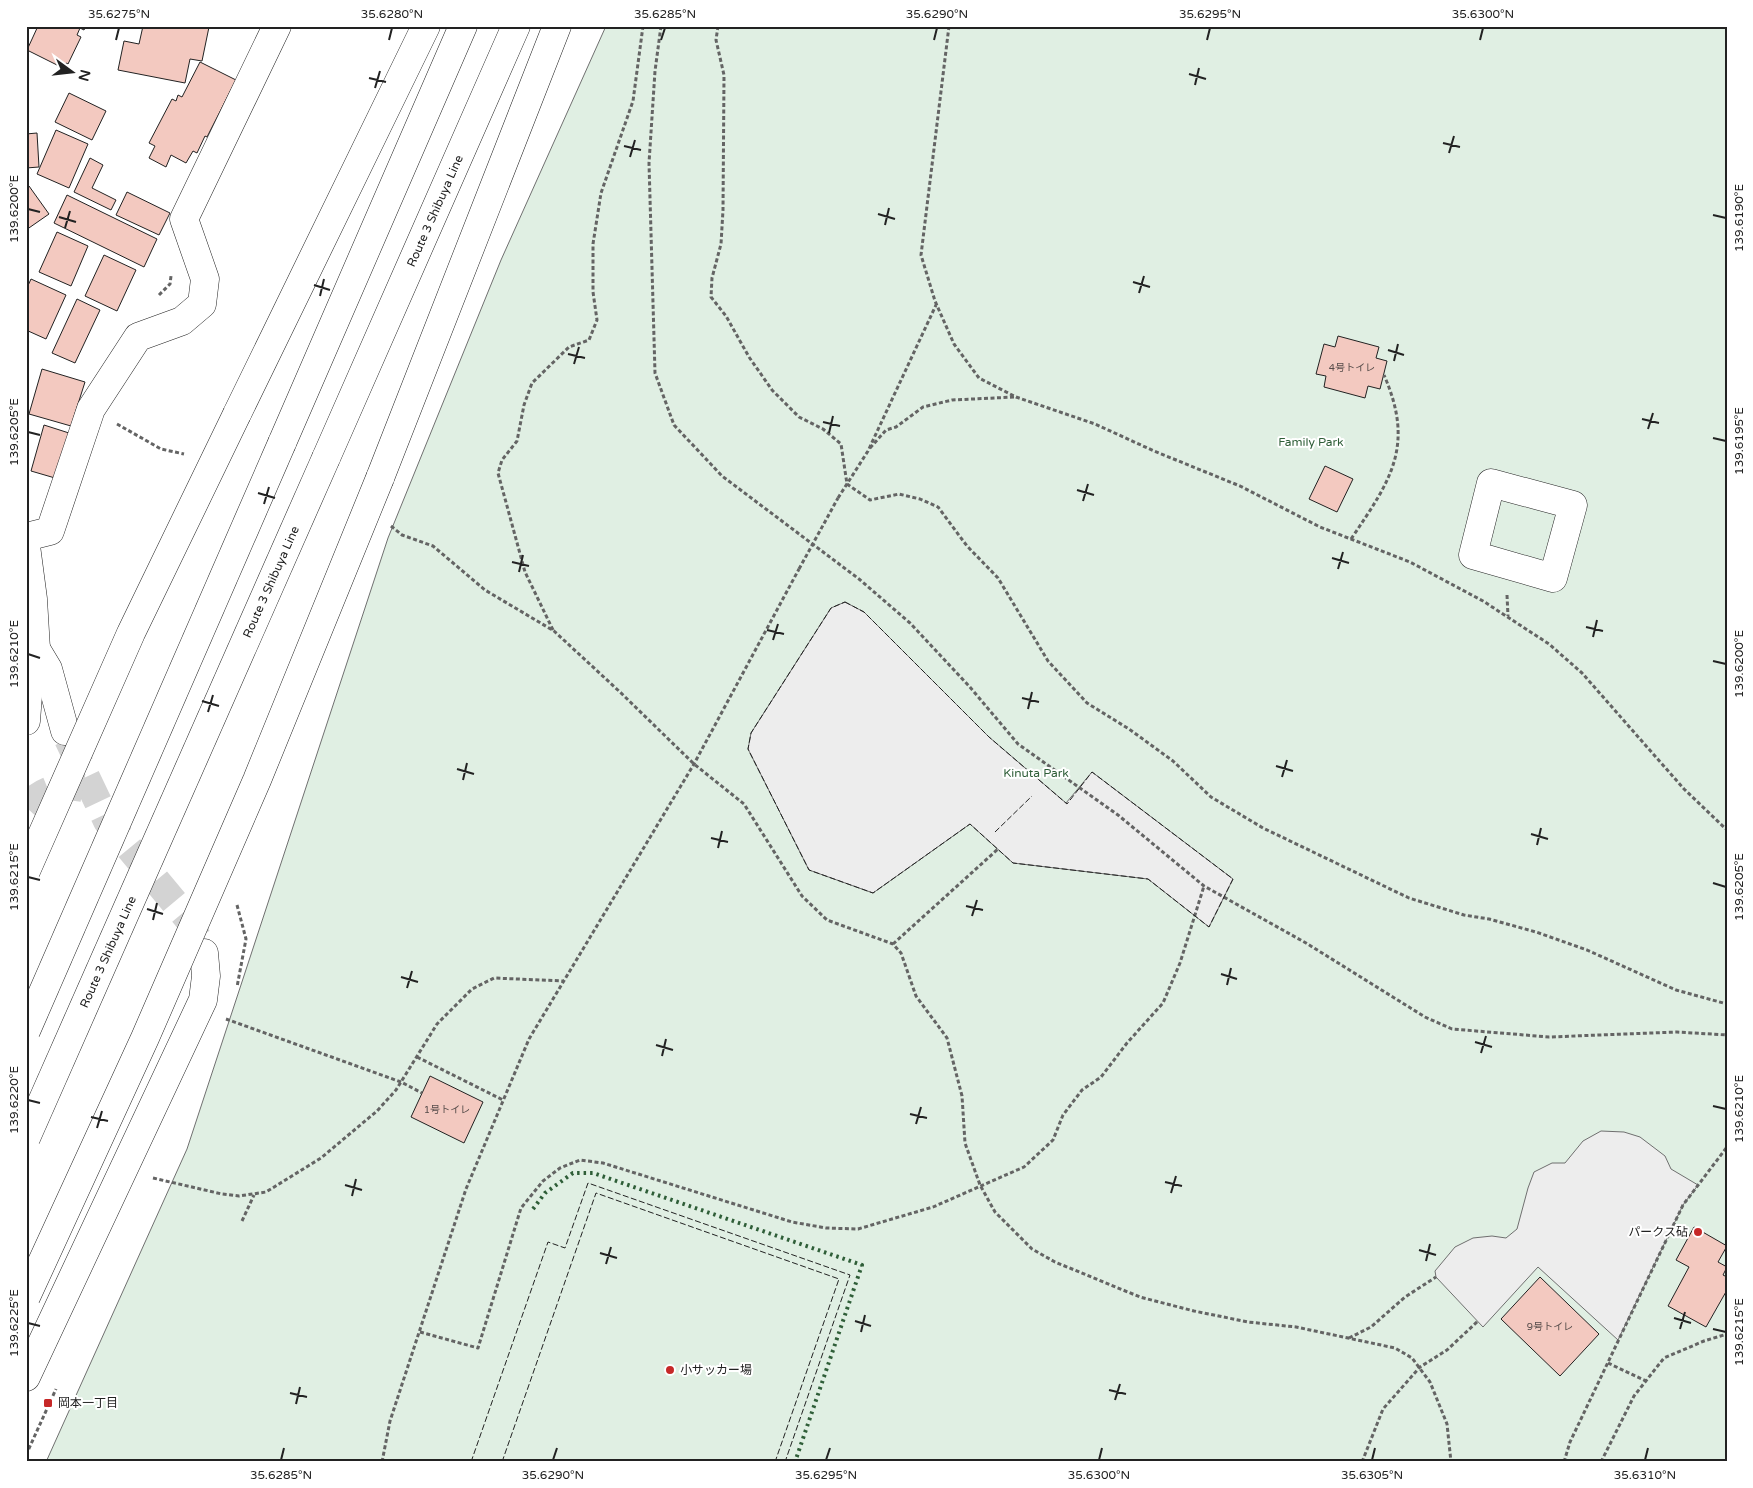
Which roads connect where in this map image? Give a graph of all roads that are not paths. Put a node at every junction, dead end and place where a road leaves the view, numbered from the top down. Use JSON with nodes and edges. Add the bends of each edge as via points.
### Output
{"nodes":[{"id":1,"x":277,"y":26,"type":"edge"},
{"id":2,"x":426,"y":26,"type":"edge"},
{"id":3,"x":463,"y":26,"type":"edge"},
{"id":4,"x":516,"y":26,"type":"edge"},
{"id":5,"x":557,"y":26,"type":"edge"},
{"id":6,"x":26,"y":537,"type":"edge"},
{"id":7,"x":26,"y":546,"type":"edge"},
{"id":8,"x":31,"y":650,"type":"edge"},
{"id":9,"x":26,"y":721,"type":"edge"},
{"id":10,"x":65,"y":731,"type":"tunnel mouth"},
{"id":11,"x":26,"y":871,"type":"edge"},
{"id":12,"x":204,"y":953,"type":"tunnel mouth"},
{"id":13,"x":26,"y":1031,"type":"edge"},
{"id":14,"x":26,"y":1138,"type":"edge"},
{"id":15,"x":26,"y":1296,"type":"edge"},
{"id":16,"x":26,"y":1378,"type":"edge"}],
"edges":[{"from":1,"to":6,"type":"main road","via":[[184,219],[205,279],[202,304],[182,320],[138,337],[91,409],[50,531]]},
{"from":2,"to":11,"type":"main road","bridge":true,"via":[[131,633]]},
{"from":3,"to":13,"type":"main road","bridge":true},
{"from":4,"to":14,"type":"main road","name":"Route 3 Shibuya Line","bridge":true},
{"from":5,"to":15,"type":"main road","bridge":true,"via":[[380,478],[257,780]]},
{"from":7,"to":8,"type":"main road","via":[[34,599]]},
{"from":8,"to":9,"type":"main road"},
{"from":8,"to":10,"type":"main road","via":[[48,669]]},
{"from":12,"to":16,"type":"main road","via":[[203,1000]]}]}
